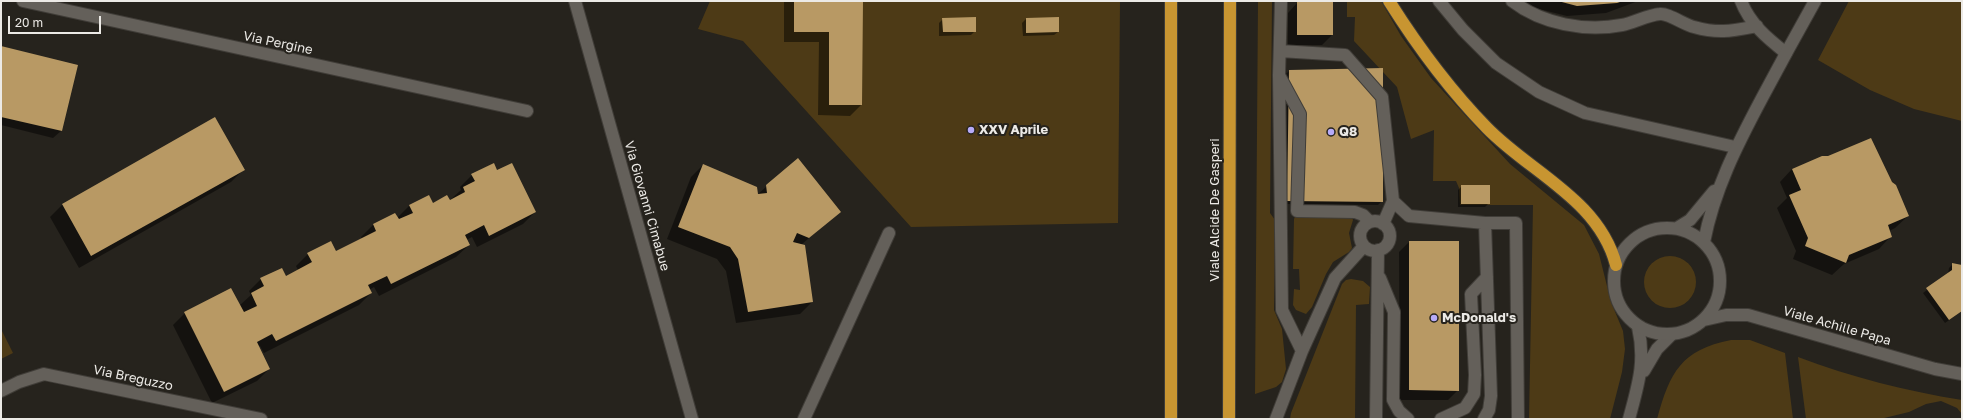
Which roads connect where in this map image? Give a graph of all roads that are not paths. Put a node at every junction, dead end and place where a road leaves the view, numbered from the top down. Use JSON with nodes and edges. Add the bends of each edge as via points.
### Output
{"nodes":[{"id":1,"x":23,"y":1,"type":"edge"},
{"id":2,"x":575,"y":1,"type":"edge"},
{"id":3,"x":1171,"y":1,"type":"edge"},
{"id":4,"x":1230,"y":1,"type":"edge"},
{"id":5,"x":1281,"y":1,"type":"edge"},
{"id":6,"x":1388,"y":1,"type":"edge"},
{"id":7,"x":1439,"y":1,"type":"edge"},
{"id":8,"x":1512,"y":1,"type":"edge"},
{"id":9,"x":1741,"y":1,"type":"edge"},
{"id":10,"x":1815,"y":1,"type":"edge"},
{"id":11,"x":1757,"y":26,"type":"junction"},
{"id":12,"x":1280,"y":51,"type":"junction"},
{"id":13,"x":1786,"y":53,"type":"junction"},
{"id":14,"x":1279,"y":75,"type":"junction"},
{"id":15,"x":527,"y":111,"type":"dead end"},
{"id":16,"x":1735,"y":147,"type":"junction"},
{"id":17,"x":1719,"y":184,"type":"junction"},
{"id":18,"x":1393,"y":201,"type":"junction"},
{"id":19,"x":1370,"y":222,"type":"junction"},
{"id":20,"x":1485,"y":223,"type":"junction"},
{"id":21,"x":1383,"y":224,"type":"junction"},
{"id":22,"x":1677,"y":228,"type":"junction"},
{"id":23,"x":889,"y":234,"type":"dead end"},
{"id":24,"x":1704,"y":242,"type":"junction"},
{"id":25,"x":1364,"y":246,"type":"junction"},
{"id":26,"x":1378,"y":250,"type":"junction"},
{"id":27,"x":1616,"y":265,"type":"junction"},
{"id":28,"x":1378,"y":273,"type":"junction"},
{"id":29,"x":1487,"y":277,"type":"junction"},
{"id":30,"x":1704,"y":320,"type":"junction"},
{"id":31,"x":1638,"y":326,"type":"junction"},
{"id":32,"x":1672,"y":334,"type":"junction"},
{"id":33,"x":1302,"y":351,"type":"junction"},
{"id":34,"x":1962,"y":374,"type":"edge"},
{"id":35,"x":1640,"y":377,"type":"junction"},
{"id":36,"x":1,"y":391,"type":"edge"},
{"id":37,"x":261,"y":419,"type":"edge"},
{"id":38,"x":692,"y":419,"type":"edge"},
{"id":39,"x":804,"y":419,"type":"edge"},
{"id":40,"x":1171,"y":419,"type":"edge"},
{"id":41,"x":1229,"y":419,"type":"edge"},
{"id":42,"x":1276,"y":419,"type":"edge"},
{"id":43,"x":1376,"y":419,"type":"edge"},
{"id":44,"x":1408,"y":419,"type":"edge"},
{"id":45,"x":1441,"y":419,"type":"edge"},
{"id":46,"x":1484,"y":419,"type":"edge"},
{"id":47,"x":1518,"y":419,"type":"edge"},
{"id":48,"x":1629,"y":419,"type":"edge"}],
"edges":[{"from":1,"to":15,"type":"street","name":"Via Pergine"},
{"from":2,"to":38,"type":"street","name":"Via Giovanni Cimabue"},
{"from":3,"to":40,"type":"highway"},
{"from":4,"to":41,"type":"highway","name":"Viale Alcide De Gasperi"},
{"from":5,"to":12,"type":"street"},
{"from":6,"to":27,"type":"highway","via":[[1433,67],[1470,110],[1508,148],[1592,217],[1607,239]]},
{"from":7,"to":16,"type":"street","via":[[1496,63],[1539,92],[1585,113]]},
{"from":8,"to":11,"type":"street","via":[[1555,23],[1595,29],[1623,25],[1661,14],[1693,27],[1724,33]]},
{"from":9,"to":11,"type":"street","via":[[1746,14]]},
{"from":10,"to":13,"type":"street"},
{"from":11,"to":13,"type":"street"},
{"from":12,"to":14,"type":"street"},
{"from":12,"to":18,"type":"street","via":[[1345,55],[1382,97]]},
{"from":13,"to":16,"type":"street"},
{"from":14,"to":19,"type":"street","via":[[1300,114],[1297,211],[1355,212]]},
{"from":14,"to":33,"type":"street","via":[[1282,310]]},
{"from":16,"to":17,"type":"street"},
{"from":17,"to":22,"type":"street","via":[[1690,220]]},
{"from":17,"to":24,"type":"street"},
{"from":18,"to":20,"type":"street","via":[[1409,216]]},
{"from":18,"to":21,"type":"street"},
{"from":19,"to":21,"type":"street"},
{"from":19,"to":25,"type":"street","via":[[1360,232]]},
{"from":20,"to":29,"type":"street"},
{"from":20,"to":47,"type":"street","via":[[1516,223]]},
{"from":21,"to":26,"type":"street","via":[[1390,236],[1386,245]]},
{"from":22,"to":24,"type":"street","name":"Viale Achille Papa"},
{"from":22,"to":27,"type":"street","name":"Viale Achille Papa","via":[[1650,230],[1637,236],[1621,253]]},
{"from":23,"to":39,"type":"street"},
{"from":24,"to":30,"type":"street","name":"Viale Achille Papa","via":[[1718,266],[1720,289],[1714,306]]},
{"from":25,"to":26,"type":"street","via":[[1373,251]]},
{"from":25,"to":33,"type":"street","via":[[1335,278]]},
{"from":26,"to":28,"type":"street"},
{"from":27,"to":31,"type":"street","name":"Viale Achille Papa","via":[[1614,287],[1618,302],[1626,316]]},
{"from":28,"to":43,"type":"street"},
{"from":28,"to":44,"type":"street","via":[[1394,312],[1393,400],[1399,411]]},
{"from":29,"to":45,"type":"street","via":[[1471,294],[1474,394],[1465,408]]},
{"from":29,"to":46,"type":"street","via":[[1491,396],[1489,410]]},
{"from":30,"to":32,"type":"street","name":"Viale Achille Papa","via":[[1690,330]]},
{"from":30,"to":34,"type":"street","name":"Viale Achille Papa","via":[[1726,315],[1748,315],[1935,369]]},
{"from":31,"to":32,"type":"street","name":"Viale Achille Papa","via":[[1654,333]]},
{"from":31,"to":35,"type":"street","via":[[1642,343]]},
{"from":32,"to":35,"type":"street","via":[[1657,349]]},
{"from":33,"to":42,"type":"street"},
{"from":35,"to":48,"type":"street"},
{"from":36,"to":37,"type":"street","name":"Via Breguzzo","via":[[44,374]]}]}
